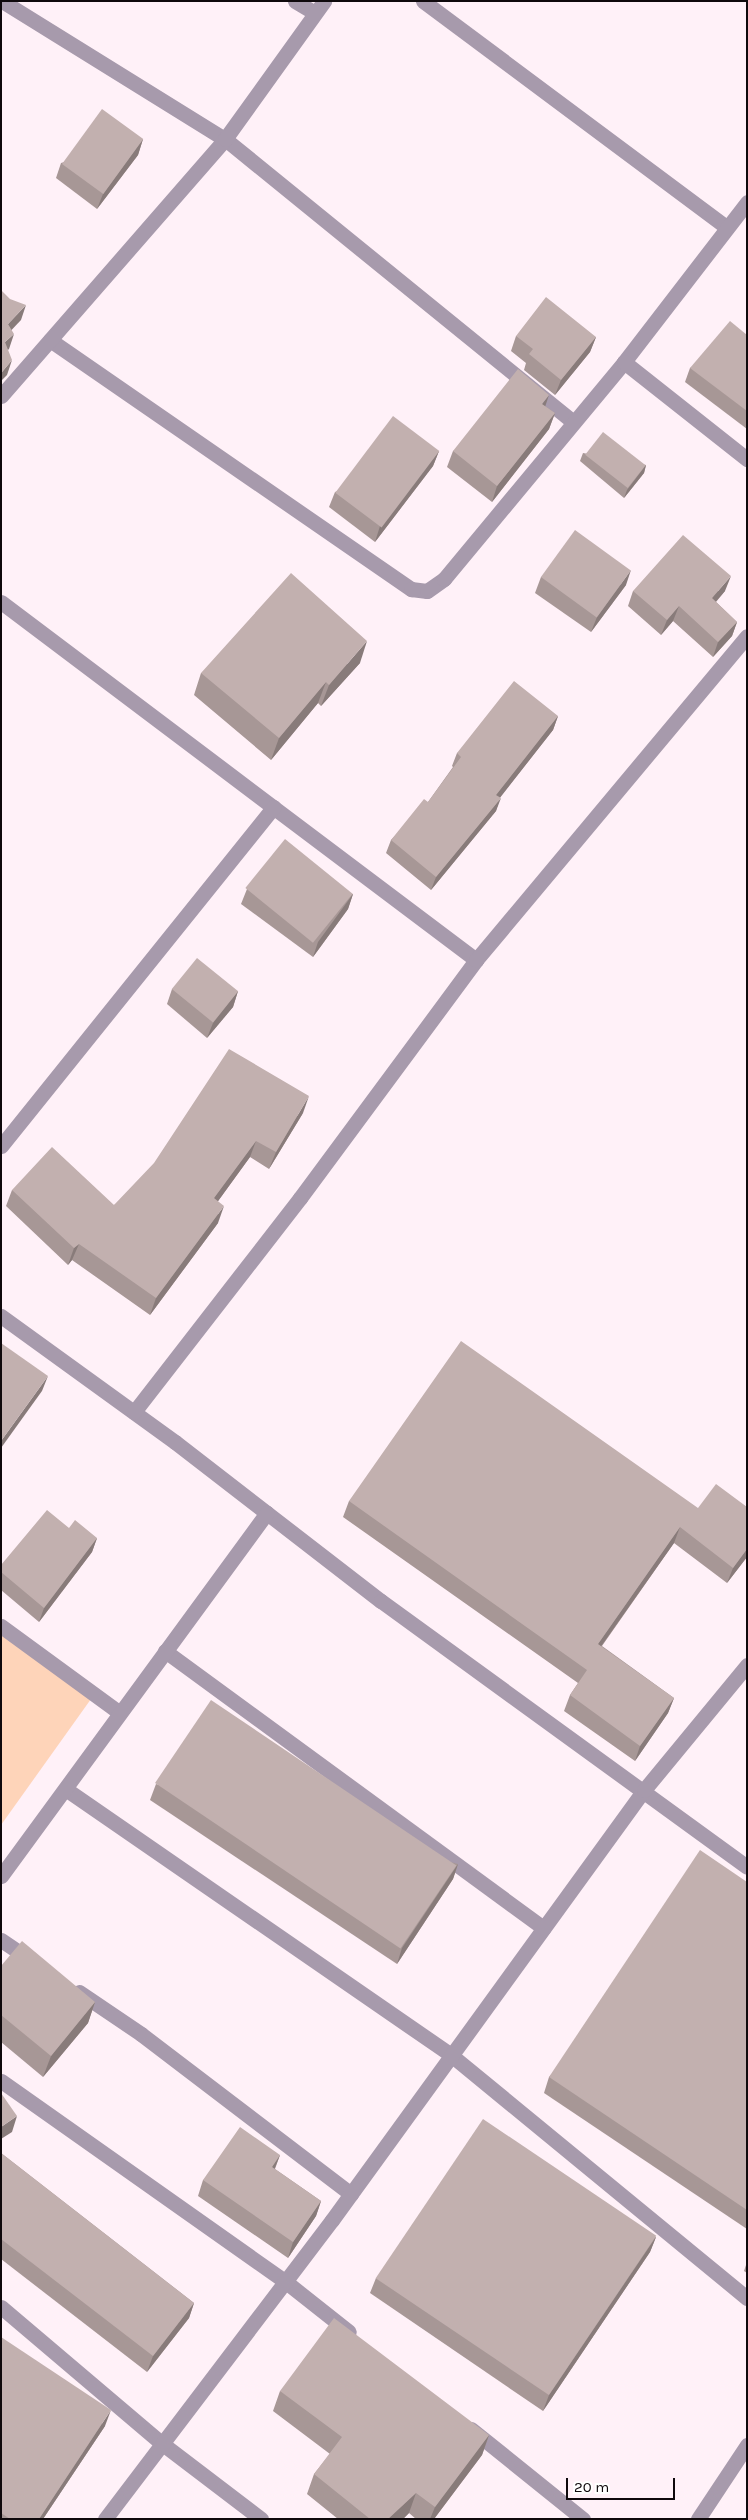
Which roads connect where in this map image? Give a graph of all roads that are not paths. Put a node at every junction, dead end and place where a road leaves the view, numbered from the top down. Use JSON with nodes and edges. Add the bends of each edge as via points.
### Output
{"nodes":[{"id":1,"x":2,"y":1,"type":"edge"},
{"id":2,"x":295,"y":1,"type":"edge"},
{"id":3,"x":423,"y":1,"type":"edge"},
{"id":4,"x":320,"y":7,"type":"edge"},
{"id":5,"x":225,"y":139,"type":"junction"},
{"id":6,"x":747,"y":202,"type":"edge"},
{"id":7,"x":727,"y":228,"type":"junction"},
{"id":8,"x":50,"y":340,"type":"junction"},
{"id":9,"x":624,"y":362,"type":"junction"},
{"id":10,"x":1,"y":396,"type":"edge"},
{"id":11,"x":572,"y":421,"type":"junction"},
{"id":12,"x":747,"y":460,"type":"edge"},
{"id":13,"x":1,"y":602,"type":"edge"},
{"id":14,"x":747,"y":636,"type":"edge"},
{"id":15,"x":274,"y":807,"type":"junction"},
{"id":16,"x":476,"y":960,"type":"junction"},
{"id":17,"x":1,"y":1146,"type":"edge"},
{"id":18,"x":1,"y":1316,"type":"edge"},
{"id":19,"x":134,"y":1412,"type":"junction"},
{"id":20,"x":267,"y":1513,"type":"junction"},
{"id":21,"x":1,"y":1626,"type":"edge"},
{"id":22,"x":165,"y":1651,"type":"junction"},
{"id":23,"x":747,"y":1665,"type":"edge"},
{"id":24,"x":120,"y":1713,"type":"junction"},
{"id":25,"x":67,"y":1790,"type":"junction"},
{"id":26,"x":644,"y":1790,"type":"junction"},
{"id":27,"x":747,"y":1867,"type":"edge"},
{"id":28,"x":1,"y":1876,"type":"edge"},
{"id":29,"x":543,"y":1928,"type":"junction"},
{"id":30,"x":1,"y":1940,"type":"edge"},
{"id":31,"x":42,"y":1968,"type":"edge"},
{"id":32,"x":67,"y":1984,"type":"edge"},
{"id":33,"x":451,"y":2055,"type":"junction"},
{"id":34,"x":1,"y":2081,"type":"edge"},
{"id":35,"x":351,"y":2194,"type":"junction"},
{"id":36,"x":286,"y":2282,"type":"junction"},
{"id":37,"x":747,"y":2298,"type":"edge"},
{"id":38,"x":1,"y":2307,"type":"edge"},
{"id":39,"x":364,"y":2344,"type":"edge"},
{"id":40,"x":458,"y":2419,"type":"edge"},
{"id":41,"x":164,"y":2445,"type":"junction"},
{"id":42,"x":747,"y":2445,"type":"edge"},
{"id":43,"x":106,"y":2519,"type":"edge"},
{"id":44,"x":261,"y":2519,"type":"edge"},
{"id":45,"x":583,"y":2519,"type":"edge"},
{"id":46,"x":698,"y":2519,"type":"edge"}],
"edges":[{"from":1,"to":5,"type":"street"},
{"from":2,"to":4,"type":"street"},
{"from":3,"to":7,"type":"street"},
{"from":4,"to":5,"type":"street"},
{"from":5,"to":8,"type":"street"},
{"from":5,"to":11,"type":"street"},
{"from":6,"to":7,"type":"street"},
{"from":7,"to":9,"type":"street"},
{"from":8,"to":10,"type":"street"},
{"from":8,"to":11,"type":"street","via":[[411,589],[427,591],[444,579]]},
{"from":9,"to":11,"type":"street"},
{"from":9,"to":12,"type":"street"},
{"from":13,"to":15,"type":"street"},
{"from":14,"to":16,"type":"street"},
{"from":15,"to":16,"type":"street"},
{"from":15,"to":17,"type":"street"},
{"from":16,"to":19,"type":"street","via":[[300,1198]]},
{"from":18,"to":19,"type":"street"},
{"from":19,"to":20,"type":"street"},
{"from":20,"to":22,"type":"street"},
{"from":20,"to":26,"type":"street","via":[[381,1601]]},
{"from":21,"to":24,"type":"street"},
{"from":22,"to":24,"type":"street"},
{"from":22,"to":29,"type":"street"},
{"from":23,"to":26,"type":"street"},
{"from":24,"to":25,"type":"street"},
{"from":25,"to":28,"type":"street"},
{"from":25,"to":33,"type":"street"},
{"from":26,"to":27,"type":"street"},
{"from":26,"to":29,"type":"street"},
{"from":29,"to":33,"type":"street"},
{"from":30,"to":31,"type":"street"},
{"from":32,"to":35,"type":"street","via":[[141,2034]]},
{"from":33,"to":35,"type":"street"},
{"from":33,"to":37,"type":"street"},
{"from":34,"to":36,"type":"street"},
{"from":35,"to":36,"type":"street"},
{"from":36,"to":39,"type":"street"},
{"from":36,"to":41,"type":"street"},
{"from":38,"to":41,"type":"street"},
{"from":40,"to":45,"type":"street"},
{"from":41,"to":43,"type":"street"},
{"from":41,"to":44,"type":"street"},
{"from":42,"to":46,"type":"street"}]}
